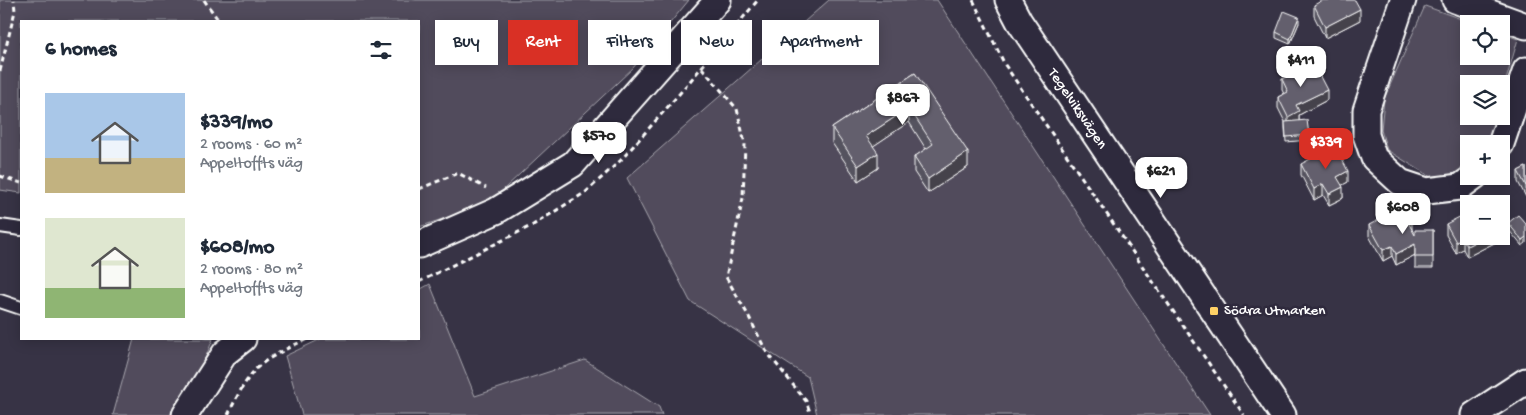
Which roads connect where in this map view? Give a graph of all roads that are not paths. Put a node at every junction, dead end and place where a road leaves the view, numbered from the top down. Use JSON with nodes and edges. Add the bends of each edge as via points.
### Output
{"nodes":[{"id":1,"x":718,"y":0,"type":"edge"},
{"id":2,"x":1008,"y":0,"type":"edge"},
{"id":3,"x":1404,"y":0,"type":"edge"},
{"id":4,"x":1455,"y":0,"type":"edge"},
{"id":5,"x":1526,"y":26,"type":"edge"},
{"id":6,"x":1526,"y":70,"type":"edge"},
{"id":7,"x":1504,"y":135,"type":"edge"},
{"id":8,"x":1463,"y":185,"type":"edge"},
{"id":9,"x":0,"y":226,"type":"edge"},
{"id":10,"x":20,"y":229,"type":"edge"},
{"id":11,"x":420,"y":245,"type":"edge"},
{"id":12,"x":0,"y":301,"type":"edge"},
{"id":13,"x":20,"y":308,"type":"edge"},
{"id":14,"x":242,"y":340,"type":"edge"},
{"id":15,"x":1526,"y":381,"type":"edge"},
{"id":16,"x":185,"y":415,"type":"edge"},
{"id":17,"x":1283,"y":415,"type":"edge"},
{"id":18,"x":1474,"y":415,"type":"edge"}],
"edges":[{"from":1,"to":11,"type":"street","via":[[573,164],[496,211]]},
{"from":2,"to":17,"type":"street","name":"Tegelviksvägen"},
{"from":3,"to":8,"type":"street","via":[[1366,110],[1366,135],[1374,158],[1400,182],[1427,191]]},
{"from":4,"to":5,"type":"street"},
{"from":6,"to":7,"type":"street"},
{"from":9,"to":10,"type":"lane"},
{"from":12,"to":13,"type":"lane"},
{"from":14,"to":16,"type":"street","via":[[225,353]]},
{"from":15,"to":18,"type":"street"}]}
